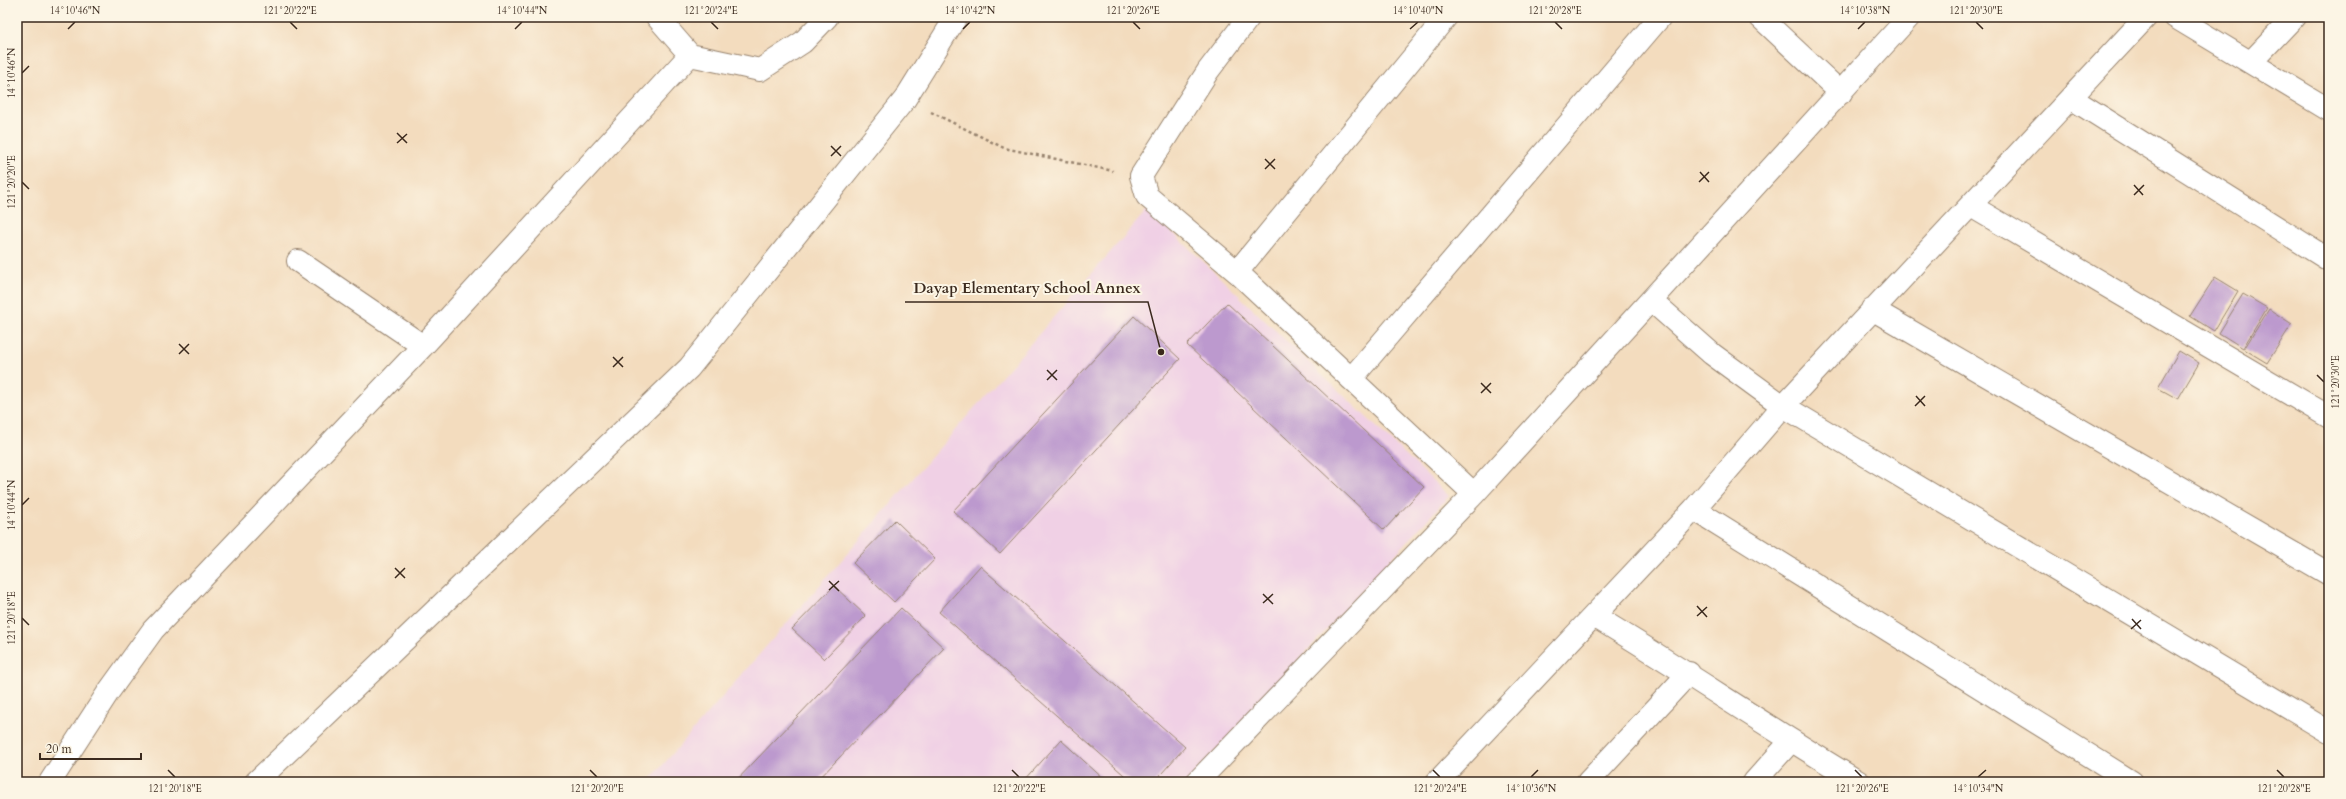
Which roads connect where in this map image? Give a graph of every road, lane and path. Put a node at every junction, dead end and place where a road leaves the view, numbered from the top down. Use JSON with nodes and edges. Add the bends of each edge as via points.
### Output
{"nodes":[{"id":1,"x":657,"y":17,"type":"edge"},
{"id":2,"x":827,"y":17,"type":"edge"},
{"id":3,"x":956,"y":17,"type":"edge"},
{"id":4,"x":1249,"y":17,"type":"edge"},
{"id":5,"x":1446,"y":17,"type":"edge"},
{"id":6,"x":1660,"y":17,"type":"edge"},
{"id":7,"x":1760,"y":17,"type":"edge"},
{"id":8,"x":1909,"y":17,"type":"edge"},
{"id":9,"x":2146,"y":17,"type":"edge"},
{"id":10,"x":2175,"y":17,"type":"edge"},
{"id":11,"x":2294,"y":17,"type":"edge"},
{"id":12,"x":690,"y":55,"type":"junction"},
{"id":13,"x":2251,"y":62,"type":"junction"},
{"id":14,"x":1841,"y":93,"type":"junction"},
{"id":15,"x":2071,"y":98,"type":"junction"},
{"id":16,"x":905,"y":99,"type":"junction"},
{"id":17,"x":2329,"y":110,"type":"edge"},
{"id":18,"x":1141,"y":176,"type":"junction"},
{"id":19,"x":1970,"y":206,"type":"junction"},
{"id":20,"x":2329,"y":260,"type":"edge"},
{"id":21,"x":298,"y":261,"type":"dead end"},
{"id":22,"x":1237,"y":272,"type":"junction"},
{"id":23,"x":1652,"y":301,"type":"junction"},
{"id":24,"x":1872,"y":309,"type":"junction"},
{"id":25,"x":423,"y":346,"type":"junction"},
{"id":26,"x":1351,"y":379,"type":"junction"},
{"id":27,"x":1783,"y":406,"type":"junction"},
{"id":28,"x":2329,"y":418,"type":"edge"},
{"id":29,"x":1474,"y":494,"type":"junction"},
{"id":30,"x":1694,"y":509,"type":"junction"},
{"id":31,"x":2329,"y":574,"type":"edge"},
{"id":32,"x":1594,"y":616,"type":"junction"},
{"id":33,"x":1690,"y":673,"type":"junction"},
{"id":34,"x":2329,"y":732,"type":"edge"},
{"id":35,"x":1791,"y":741,"type":"junction"},
{"id":36,"x":50,"y":782,"type":"edge"},
{"id":37,"x":256,"y":782,"type":"edge"},
{"id":38,"x":1197,"y":782,"type":"edge"},
{"id":39,"x":1437,"y":782,"type":"edge"},
{"id":40,"x":1588,"y":782,"type":"edge"},
{"id":41,"x":1754,"y":782,"type":"edge"},
{"id":42,"x":1859,"y":782,"type":"edge"},
{"id":43,"x":2132,"y":782,"type":"edge"}],
"edges":[{"from":1,"to":12,"type":"street"},
{"from":2,"to":12,"type":"street","via":[[803,42],[760,70]]},
{"from":3,"to":16,"type":"street"},
{"from":4,"to":18,"type":"street","via":[[1208,71]]},
{"from":5,"to":22,"type":"street"},
{"from":6,"to":26,"type":"street"},
{"from":7,"to":14,"type":"street"},
{"from":8,"to":14,"type":"street"},
{"from":9,"to":15,"type":"street"},
{"from":10,"to":13,"type":"street"},
{"from":11,"to":13,"type":"street"},
{"from":12,"to":25,"type":"street"},
{"from":13,"to":17,"type":"street"},
{"from":14,"to":23,"type":"street"},
{"from":15,"to":19,"type":"street"},
{"from":15,"to":20,"type":"street"},
{"from":16,"to":18,"type":"path","via":[[1004,148]]},
{"from":16,"to":37,"type":"street","via":[[689,368]]},
{"from":18,"to":22,"type":"street","via":[[1147,196]]},
{"from":19,"to":24,"type":"street"},
{"from":19,"to":28,"type":"street"},
{"from":21,"to":25,"type":"street"},
{"from":22,"to":26,"type":"street"},
{"from":23,"to":27,"type":"street","via":[[1712,354]]},
{"from":23,"to":29,"type":"street"},
{"from":24,"to":27,"type":"street"},
{"from":24,"to":31,"type":"street"},
{"from":25,"to":36,"type":"street","via":[[153,630],[109,691]]},
{"from":26,"to":29,"type":"street"},
{"from":27,"to":30,"type":"street"},
{"from":27,"to":34,"type":"street"},
{"from":29,"to":38,"type":"street"},
{"from":30,"to":32,"type":"street"},
{"from":30,"to":43,"type":"street"},
{"from":32,"to":33,"type":"street"},
{"from":32,"to":39,"type":"street"},
{"from":33,"to":35,"type":"street"},
{"from":33,"to":40,"type":"street"},
{"from":35,"to":41,"type":"street"},
{"from":35,"to":42,"type":"street"}]}
